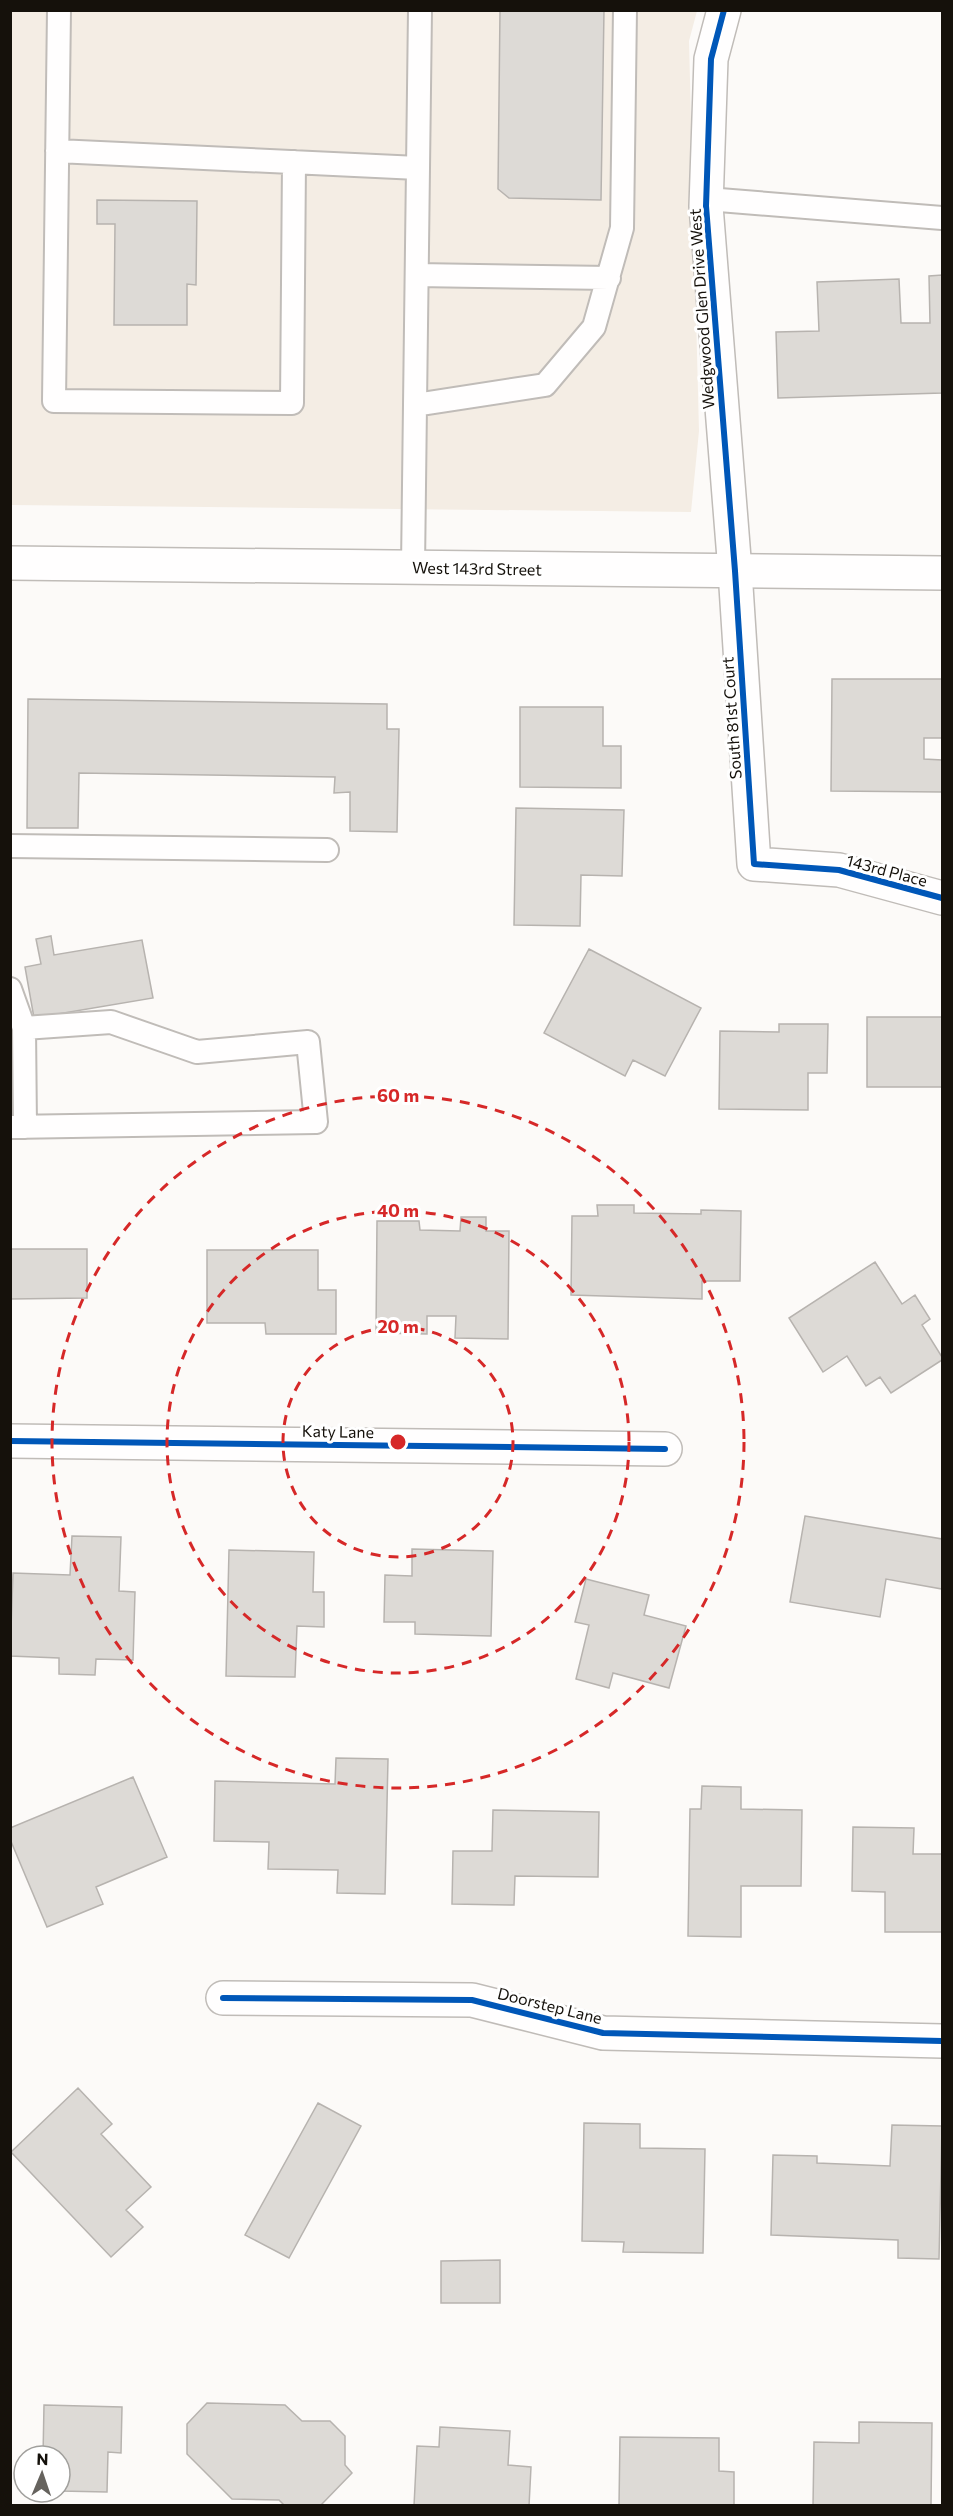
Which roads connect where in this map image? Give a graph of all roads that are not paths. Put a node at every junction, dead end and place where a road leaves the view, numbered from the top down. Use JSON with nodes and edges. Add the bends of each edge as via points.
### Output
{"nodes":[{"id":1,"x":59,"y":10,"type":"edge"},
{"id":2,"x":420,"y":10,"type":"edge"},
{"id":3,"x":625,"y":10,"type":"edge"},
{"id":4,"x":724,"y":10,"type":"edge"},
{"id":5,"x":57,"y":151,"type":"junction"},
{"id":6,"x":294,"y":162,"type":"junction"},
{"id":7,"x":418,"y":168,"type":"junction"},
{"id":8,"x":706,"y":200,"type":"junction"},
{"id":9,"x":942,"y":218,"type":"edge"},
{"id":10,"x":417,"y":274,"type":"junction"},
{"id":11,"x":609,"y":278,"type":"junction"},
{"id":12,"x":415,"y":405,"type":"junction"},
{"id":13,"x":10,"y":563,"type":"edge"},
{"id":14,"x":413,"y":567,"type":"junction"},
{"id":15,"x":735,"y":571,"type":"junction"},
{"id":16,"x":942,"y":573,"type":"edge"},
{"id":17,"x":10,"y":846,"type":"edge"},
{"id":18,"x":327,"y":850,"type":"dead end"},
{"id":19,"x":753,"y":864,"type":"joint"},
{"id":20,"x":942,"y":898,"type":"edge"},
{"id":21,"x":10,"y":988,"type":"edge"},
{"id":22,"x":24,"y":1028,"type":"junction"},
{"id":23,"x":18,"y":1127,"type":"edge"},
{"id":24,"x":10,"y":1441,"type":"edge"},
{"id":25,"x":665,"y":1449,"type":"dead end"},
{"id":26,"x":223,"y":1998,"type":"dead end"},
{"id":27,"x":942,"y":2041,"type":"edge"}],
"edges":[{"from":1,"to":5,"type":"lane"},
{"from":2,"to":7,"type":"lane"},
{"from":3,"to":11,"type":"lane","via":[[622,228]]},
{"from":4,"to":8,"type":"street","name":"Wedgwood Glen Drive West","via":[[711,59]]},
{"from":5,"to":6,"type":"lane"},
{"from":5,"to":6,"type":"lane","via":[[54,401],[292,403]]},
{"from":6,"to":7,"type":"lane"},
{"from":7,"to":10,"type":"lane"},
{"from":8,"to":9,"type":"lane"},
{"from":8,"to":15,"type":"street","name":"Wedgwood Glen Drive West"},
{"from":10,"to":11,"type":"lane"},
{"from":10,"to":12,"type":"lane"},
{"from":11,"to":12,"type":"lane","via":[[594,327],[545,385]]},
{"from":12,"to":14,"type":"lane"},
{"from":13,"to":14,"type":"street","name":"West 143rd Street"},
{"from":14,"to":15,"type":"street","name":"West 143rd Street"},
{"from":15,"to":16,"type":"street","name":"West 143rd Street"},
{"from":15,"to":19,"type":"street","name":"South 81st Court"},
{"from":17,"to":18,"type":"lane"},
{"from":19,"to":20,"type":"street","name":"143rd Place","via":[[839,870]]},
{"from":21,"to":22,"type":"lane"},
{"from":22,"to":23,"type":"lane"},
{"from":22,"to":23,"type":"lane","via":[[111,1022],[196,1052],[308,1042],[316,1122]]},
{"from":24,"to":25,"type":"street","name":"Katy Lane"},
{"from":26,"to":27,"type":"street","name":"Doorstep Lane","via":[[472,2000],[603,2033]]}]}
